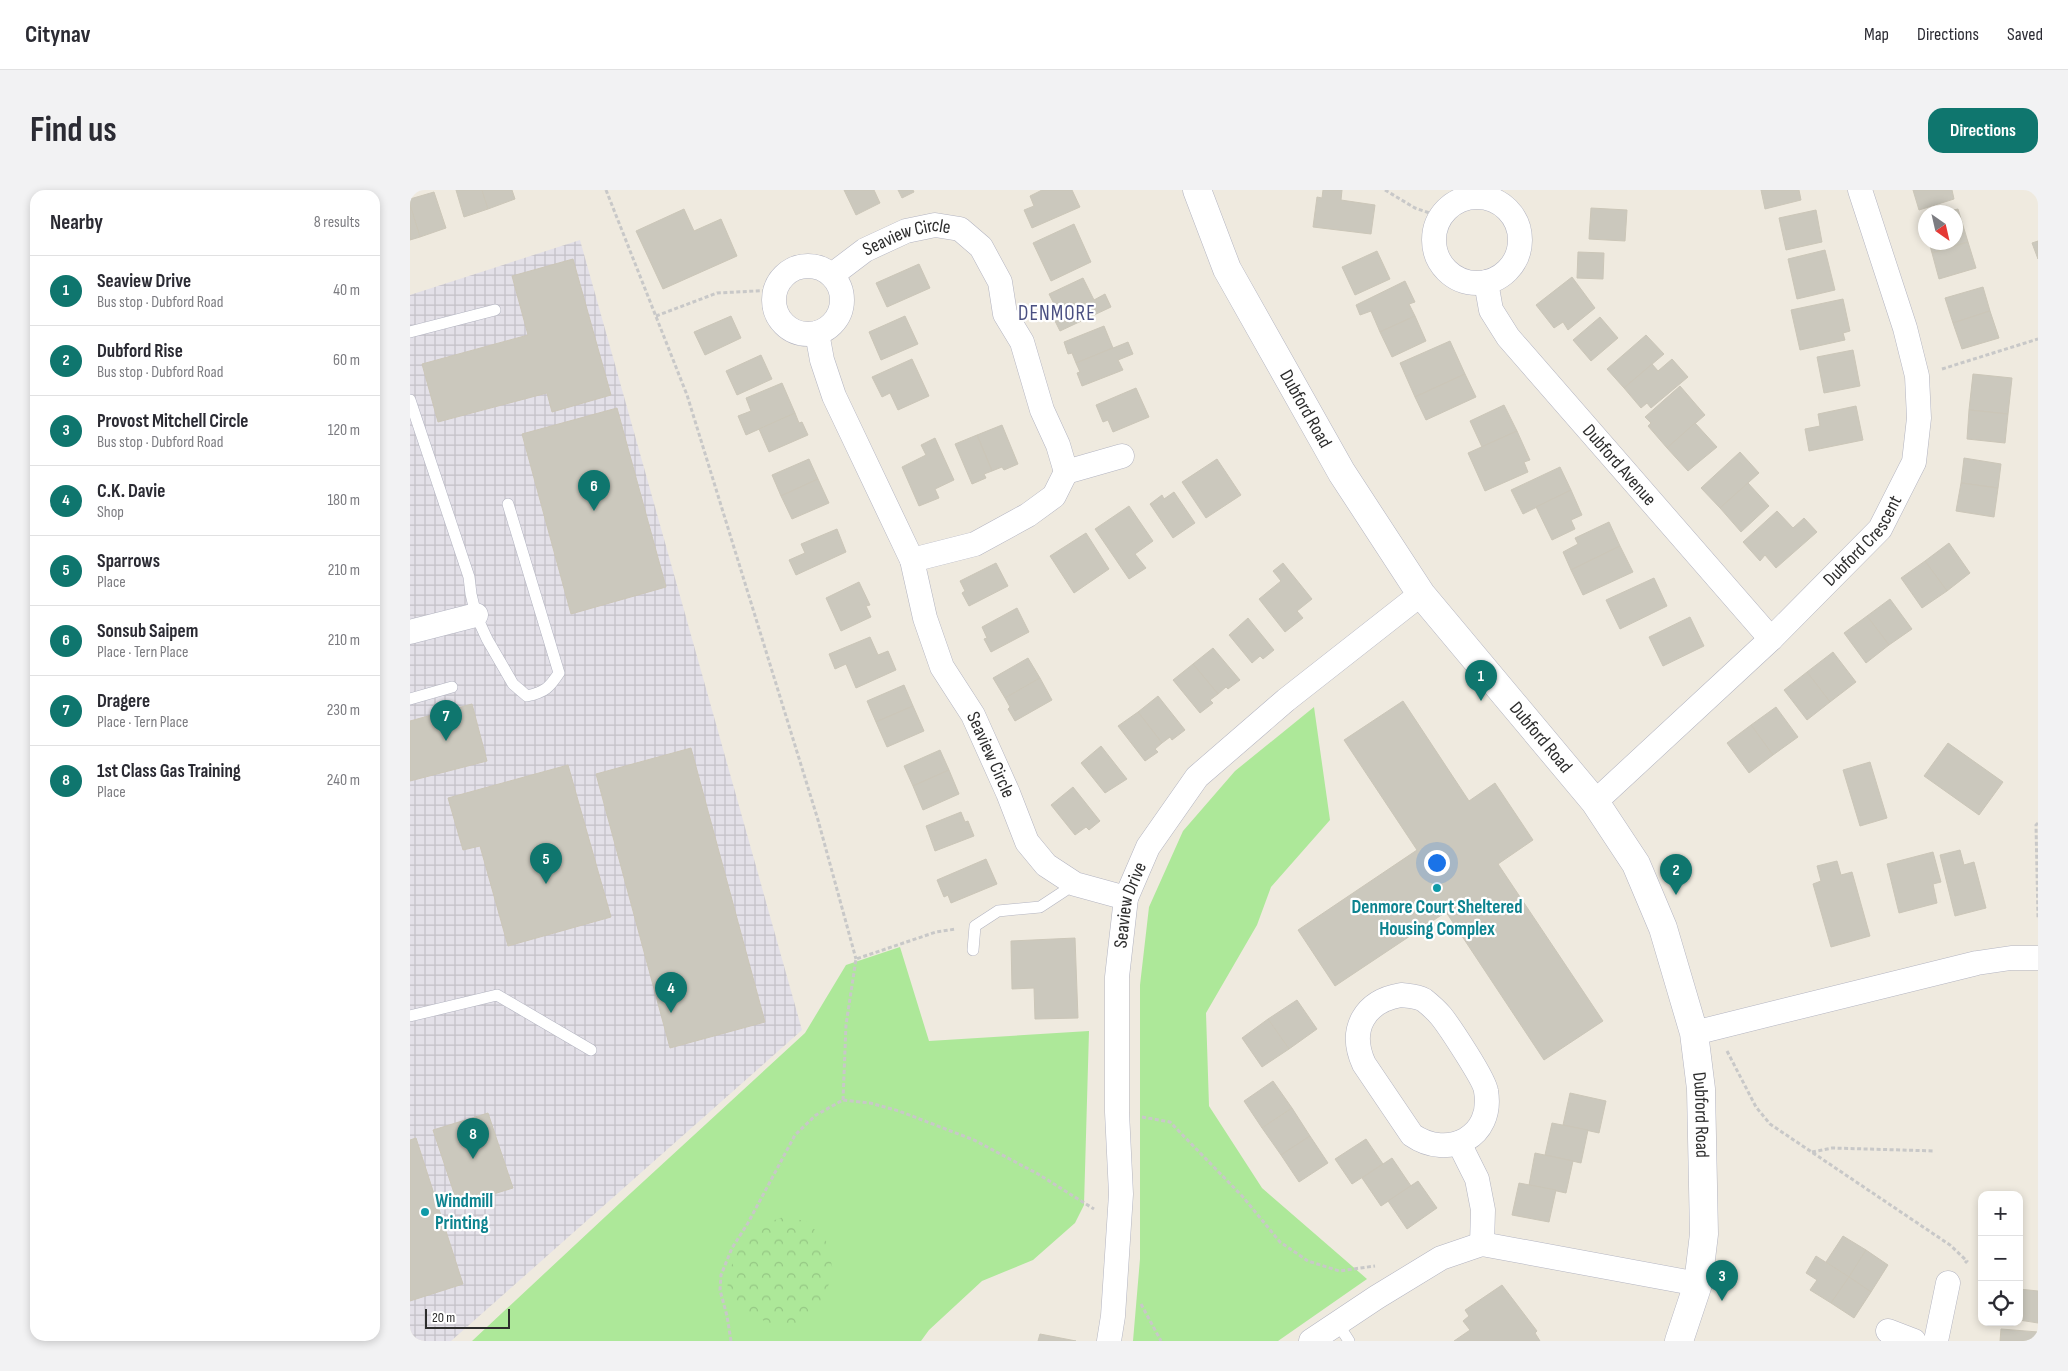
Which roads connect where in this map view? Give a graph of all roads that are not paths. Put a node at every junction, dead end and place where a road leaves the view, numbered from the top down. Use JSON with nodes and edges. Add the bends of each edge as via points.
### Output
{"nodes":[{"id":1,"x":1197,"y":190,"type":"edge"},
{"id":2,"x":1860,"y":190,"type":"edge"},
{"id":3,"x":832,"y":276,"type":"junction"},
{"id":4,"x":1486,"y":282,"type":"junction"},
{"id":5,"x":494,"y":310,"type":"dead end"},
{"id":6,"x":410,"y":332,"type":"edge"},
{"id":7,"x":816,"y":333,"type":"junction"},
{"id":8,"x":410,"y":400,"type":"edge"},
{"id":9,"x":1122,"y":456,"type":"dead end"},
{"id":10,"x":1066,"y":472,"type":"junction"},
{"id":11,"x":508,"y":504,"type":"dead end"},
{"id":12,"x":912,"y":560,"type":"junction"},
{"id":13,"x":1421,"y":594,"type":"junction"},
{"id":14,"x":476,"y":615,"type":"junction"},
{"id":15,"x":410,"y":632,"type":"edge"},
{"id":16,"x":1771,"y":639,"type":"junction"},
{"id":17,"x":452,"y":687,"type":"dead end"},
{"id":18,"x":410,"y":699,"type":"edge"},
{"id":19,"x":1595,"y":802,"type":"junction"},
{"id":20,"x":1074,"y":884,"type":"junction"},
{"id":21,"x":1126,"y":898,"type":"junction"},
{"id":22,"x":973,"y":950,"type":"dead end"},
{"id":23,"x":2038,"y":958,"type":"edge"},
{"id":24,"x":410,"y":1016,"type":"edge"},
{"id":25,"x":1705,"y":1030,"type":"junction"},
{"id":26,"x":590,"y":1050,"type":"dead end"},
{"id":27,"x":1459,"y":1143,"type":"junction"},
{"id":28,"x":1482,"y":1244,"type":"junction"},
{"id":29,"x":1948,"y":1283,"type":"road end"},
{"id":30,"x":1698,"y":1284,"type":"junction"},
{"id":31,"x":1888,"y":1331,"type":"dead end"},
{"id":32,"x":1344,"y":1333,"type":"edge"},
{"id":33,"x":1109,"y":1341,"type":"edge"},
{"id":34,"x":1311,"y":1341,"type":"edge"},
{"id":35,"x":1679,"y":1341,"type":"edge"},
{"id":36,"x":1914,"y":1341,"type":"edge"},
{"id":37,"x":1936,"y":1341,"type":"edge"}],
"edges":[{"from":1,"to":13,"type":"street","name":"Dubford Road","via":[[1227,268],[1266,339],[1342,473]]},
{"from":2,"to":16,"type":"street","name":"Dubford Crescent","via":[[1918,376],[1919,418],[1914,462],[1880,529]]},
{"from":3,"to":7,"type":"street","via":[[839,284],[842,304],[834,323]]},
{"from":3,"to":7,"type":"street","via":[[824,269],[803,266],[785,275],[776,290],[775,308],[784,324],[799,333]]},
{"from":3,"to":10,"type":"street","name":"Seaview Circle","via":[[865,250],[906,231],[935,224],[960,229],[981,247],[1000,282],[1005,314],[1022,342],[1042,410]]},
{"from":4,"to":4,"type":"street","via":[[1457,277],[1442,264],[1435,246],[1441,217],[1456,202],[1476,197],[1497,202],[1513,215],[1520,235],[1517,256],[1505,272]]},
{"from":4,"to":16,"type":"street","name":"Dubford Avenue","via":[[1491,310],[1508,337]]},
{"from":5,"to":6,"type":"lane"},
{"from":7,"to":12,"type":"street","name":"Seaview Circle","via":[[834,396]]},
{"from":8,"to":14,"type":"lane","via":[[470,577]]},
{"from":9,"to":10,"type":"street"},
{"from":10,"to":12,"type":"street","via":[[1054,496],[1028,515],[975,544]]},
{"from":11,"to":14,"type":"lane","via":[[558,674],[549,687],[527,696],[513,684]]},
{"from":12,"to":20,"type":"street","name":"Seaview Circle","via":[[925,618],[942,667],[973,715],[1027,842],[1046,864]]},
{"from":13,"to":19,"type":"street","name":"Dubford Road"},
{"from":13,"to":21,"type":"street","name":"Seaview Drive","via":[[1286,700],[1197,777],[1148,847]]},
{"from":14,"to":15,"type":"street"},
{"from":16,"to":19,"type":"street","name":"Dubford Crescent"},
{"from":17,"to":18,"type":"lane"},
{"from":19,"to":25,"type":"street","name":"Dubford Road","via":[[1636,864]]},
{"from":20,"to":21,"type":"street","name":"Seaview Circle"},
{"from":20,"to":22,"type":"lane","via":[[1040,907],[998,911],[975,926]]},
{"from":21,"to":33,"type":"street","name":"Seaview Drive","via":[[1117,977],[1120,1225]]},
{"from":23,"to":25,"type":"street","via":[[1977,963]]},
{"from":24,"to":26,"type":"lane","via":[[498,995]]},
{"from":25,"to":30,"type":"street","name":"Dubford Road","via":[[1701,1089],[1704,1234]]},
{"from":27,"to":27,"type":"street","via":[[1432,1145],[1412,1135],[1364,1064],[1358,1046],[1360,1025],[1378,1002],[1401,995],[1424,1000],[1440,1014],[1485,1085],[1487,1109],[1483,1123],[1472,1136]]},
{"from":27,"to":28,"type":"street","via":[[1477,1179],[1483,1210]]},
{"from":28,"to":30,"type":"street"},
{"from":28,"to":32,"type":"street","via":[[1441,1258],[1402,1282]]},
{"from":29,"to":37,"type":"street"},
{"from":30,"to":35,"type":"street","name":"Dubford Road"},
{"from":31,"to":36,"type":"street"},
{"from":32,"to":34,"type":"street"}]}
